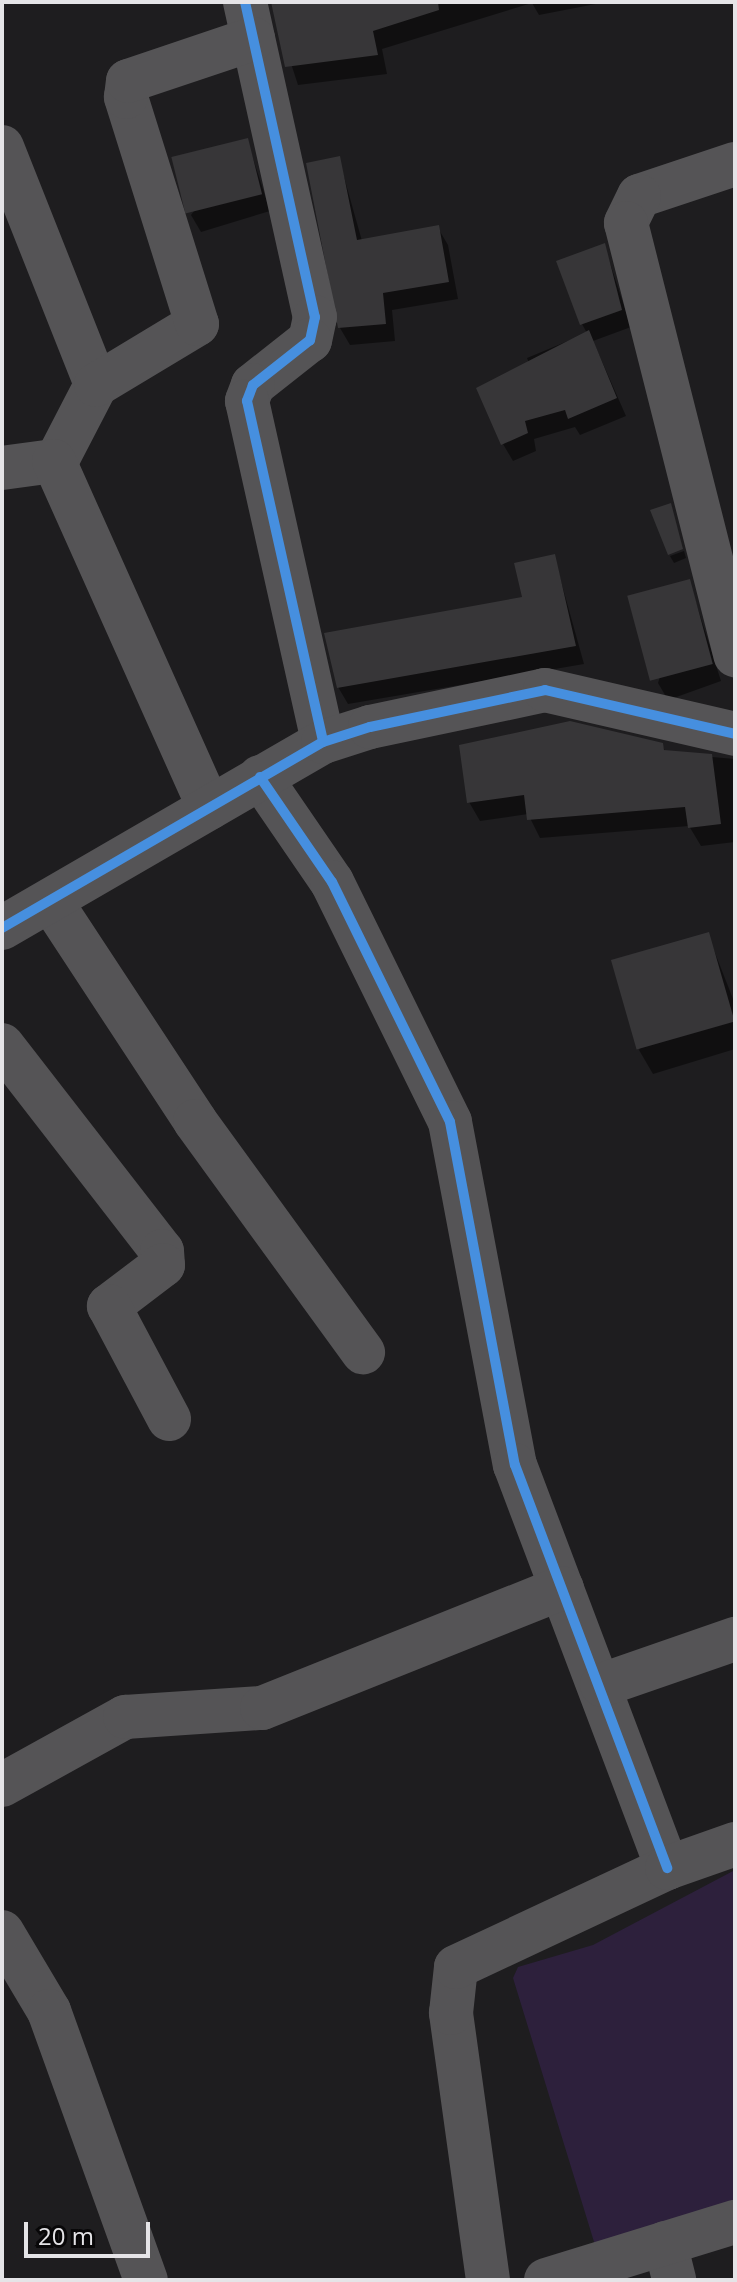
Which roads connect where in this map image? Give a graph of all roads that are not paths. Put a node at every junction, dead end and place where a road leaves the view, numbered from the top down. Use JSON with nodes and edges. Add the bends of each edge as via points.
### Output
{"nodes":[{"id":1,"x":249,"y":21,"type":"edge"},
{"id":2,"x":2,"y":147,"type":"edge"},
{"id":3,"x":735,"y":164,"type":"edge"},
{"id":4,"x":96,"y":385,"type":"junction"},
{"id":5,"x":55,"y":464,"type":"junction"},
{"id":6,"x":2,"y":468,"type":"edge"},
{"id":7,"x":735,"y":655,"type":"edge"},
{"id":8,"x":735,"y":734,"type":"edge"},
{"id":9,"x":323,"y":742,"type":"junction"},
{"id":10,"x":260,"y":777,"type":"junction"},
{"id":11,"x":209,"y":808,"type":"junction"},
{"id":12,"x":52,"y":903,"type":"junction"},
{"id":13,"x":2,"y":928,"type":"edge"},
{"id":14,"x":2,"y":1045,"type":"edge"},
{"id":15,"x":363,"y":1352,"type":"dead end"},
{"id":16,"x":169,"y":1419,"type":"dead end"},
{"id":17,"x":562,"y":1588,"type":"junction"},
{"id":18,"x":735,"y":1639,"type":"edge"},
{"id":19,"x":602,"y":1685,"type":"junction"},
{"id":20,"x":2,"y":1785,"type":"edge"},
{"id":21,"x":735,"y":1844,"type":"edge"},
{"id":22,"x":667,"y":1868,"type":"junction"},
{"id":23,"x":2,"y":1932,"type":"edge"},
{"id":24,"x":735,"y":2222,"type":"edge"},
{"id":25,"x":670,"y":2261,"type":"edge"},
{"id":26,"x":146,"y":2280,"type":"edge"},
{"id":27,"x":488,"y":2280,"type":"edge"},
{"id":28,"x":546,"y":2280,"type":"edge"}],
"edges":[{"from":1,"to":4,"type":"street","via":[[128,81],[126,97],[197,324]]},
{"from":1,"to":9,"type":"street","via":[[315,317],[310,340],[253,385],[247,401]]},
{"from":2,"to":4,"type":"street"},
{"from":3,"to":7,"type":"street","via":[[639,196],[626,223]]},
{"from":4,"to":5,"type":"street"},
{"from":5,"to":6,"type":"street","via":[[44,457]]},
{"from":5,"to":11,"type":"street"},
{"from":8,"to":9,"type":"street","via":[[545,690]]},
{"from":9,"to":10,"type":"street"},
{"from":10,"to":11,"type":"street"},
{"from":10,"to":17,"type":"street","via":[[332,882],[450,1122],[515,1465]]},
{"from":11,"to":12,"type":"street"},
{"from":12,"to":13,"type":"street"},
{"from":12,"to":15,"type":"street","via":[[195,1121]]},
{"from":14,"to":16,"type":"street","via":[[162,1251],[163,1265],[109,1306]]},
{"from":17,"to":19,"type":"street"},
{"from":17,"to":20,"type":"street","via":[[262,1708],[125,1717]]},
{"from":18,"to":19,"type":"street"},
{"from":19,"to":22,"type":"street"},
{"from":21,"to":22,"type":"street"},
{"from":22,"to":27,"type":"street","via":[[456,1967],[451,2013]]},
{"from":23,"to":26,"type":"street","via":[[54,2023]]},
{"from":24,"to":25,"type":"street"},
{"from":25,"to":28,"type":"street"}]}
